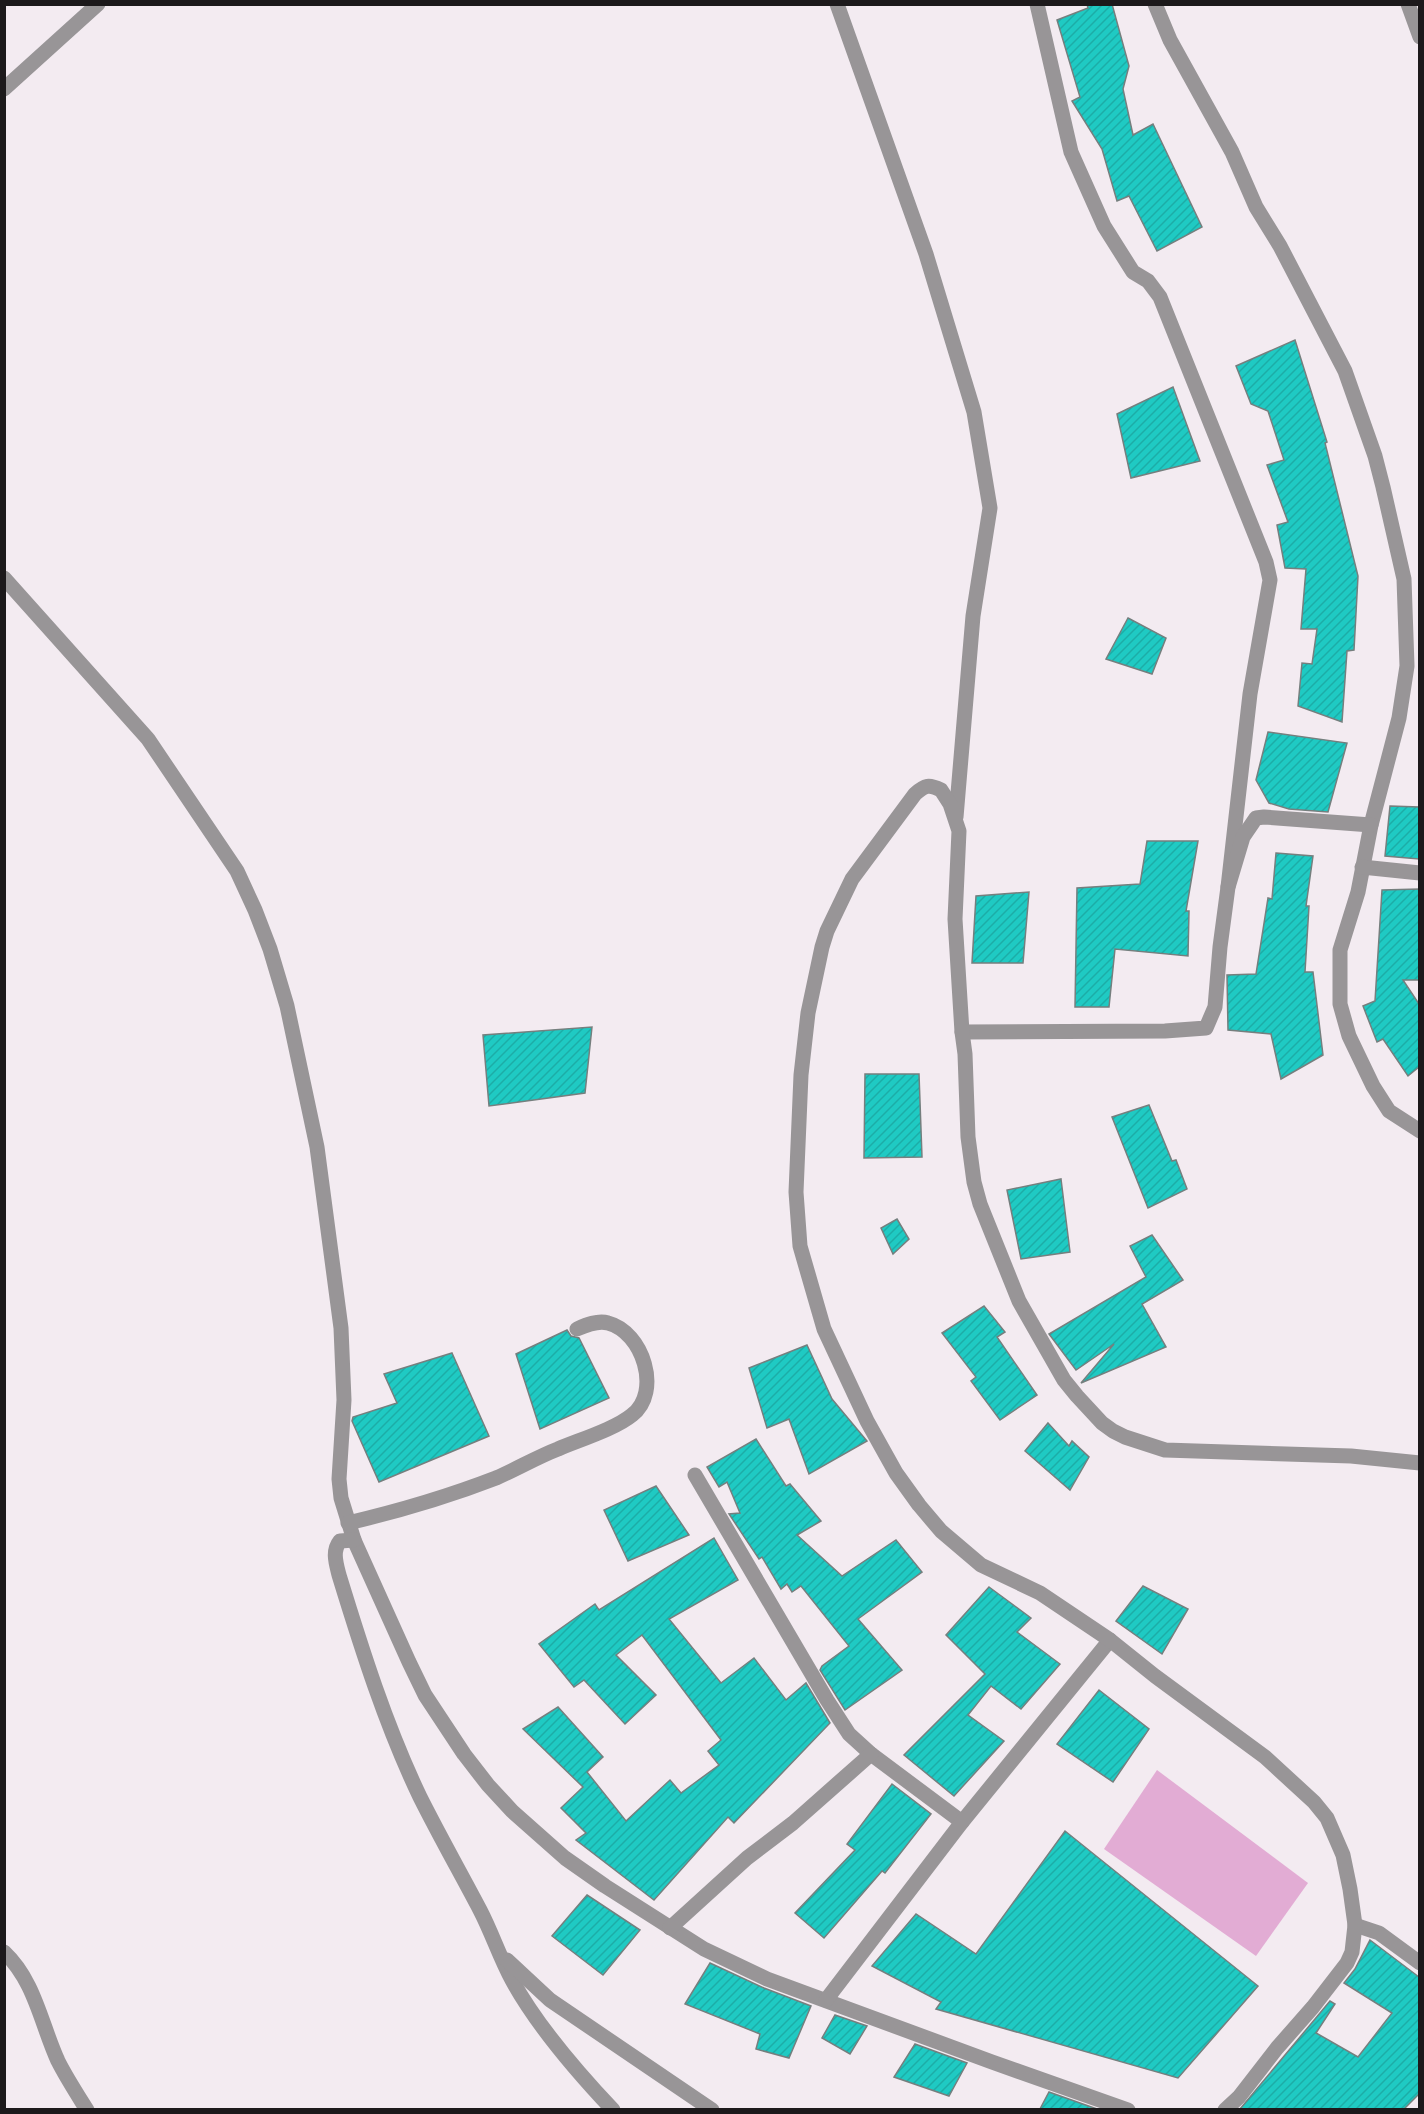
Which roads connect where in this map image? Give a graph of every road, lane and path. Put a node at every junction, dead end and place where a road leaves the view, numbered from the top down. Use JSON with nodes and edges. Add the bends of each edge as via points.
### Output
{"nodes":[{"id":1,"x":98,"y":4,"type":"edge"},
{"id":2,"x":837,"y":4,"type":"edge"},
{"id":3,"x":1037,"y":4,"type":"edge"},
{"id":4,"x":1155,"y":4,"type":"edge"},
{"id":5,"x":1408,"y":4,"type":"edge"},
{"id":6,"x":1419,"y":37,"type":"edge"},
{"id":7,"x":4,"y":89,"type":"edge"},
{"id":8,"x":4,"y":578,"type":"edge"},
{"id":9,"x":956,"y":820,"type":"junction"},
{"id":10,"x":1371,"y":825,"type":"junction"},
{"id":11,"x":1362,"y":867,"type":"junction"},
{"id":12,"x":1419,"y":873,"type":"edge"},
{"id":13,"x":1228,"y":887,"type":"junction"},
{"id":14,"x":962,"y":1032,"type":"junction"},
{"id":15,"x":1419,"y":1131,"type":"edge"},
{"id":16,"x":577,"y":1329,"type":"dead end"},
{"id":17,"x":1419,"y":1463,"type":"edge"},
{"id":18,"x":695,"y":1474,"type":"dead end"},
{"id":19,"x":348,"y":1523,"type":"junction"},
{"id":20,"x":354,"y":1540,"type":"junction"},
{"id":21,"x":1110,"y":1640,"type":"junction"},
{"id":22,"x":871,"y":1754,"type":"junction"},
{"id":23,"x":962,"y":1822,"type":"junction"},
{"id":24,"x":1355,"y":1925,"type":"junction"},
{"id":25,"x":670,"y":1928,"type":"junction"},
{"id":26,"x":498,"y":1948,"type":"junction"},
{"id":27,"x":4,"y":1952,"type":"edge"},
{"id":28,"x":1419,"y":1963,"type":"edge"},
{"id":29,"x":826,"y":2000,"type":"junction"},
{"id":30,"x":87,"y":2109,"type":"edge"},
{"id":31,"x":613,"y":2109,"type":"edge"},
{"id":32,"x":712,"y":2109,"type":"edge"},
{"id":33,"x":1128,"y":2109,"type":"edge"},
{"id":34,"x":1225,"y":2109,"type":"edge"}],
"edges":[{"from":1,"to":7,"type":"street"},
{"from":2,"to":9,"type":"street","via":[[926,254],[974,412],[990,508],[974,616]]},
{"from":3,"to":13,"type":"street","via":[[1071,152],[1104,226],[1133,272],[1148,281],[1160,297],[1270,580],[1250,694]]},
{"from":4,"to":10,"type":"street","via":[[1170,40],[1232,152],[1256,207],[1345,371],[1375,456],[1404,579],[1407,666]]},
{"from":5,"to":6,"type":"street"},
{"from":8,"to":19,"type":"street","via":[[148,739],[237,871],[270,949],[296,1046],[320,1170],[341,1328],[344,1400],[339,1479]]},
{"from":9,"to":14,"type":"street"},
{"from":9,"to":21,"type":"street","via":[[941,790],[924,786],[852,879],[827,931],[808,1013],[801,1075],[796,1192],[800,1246],[824,1329],[867,1421],[919,1505],[941,1531],[981,1565],[1040,1593]]},
{"from":10,"to":11,"type":"street"},
{"from":10,"to":13,"type":"street","via":[[1256,818],[1244,837]]},
{"from":11,"to":12,"type":"street"},
{"from":11,"to":15,"type":"street","via":[[1340,950],[1340,1004],[1349,1036],[1383,1103]]},
{"from":13,"to":14,"type":"street","via":[[1215,1007],[1206,1028]]},
{"from":14,"to":17,"type":"street","via":[[968,1137],[980,1204],[1019,1301],[1064,1380],[1102,1423],[1125,1437],[1165,1450],[1351,1456]]},
{"from":16,"to":19,"type":"street","via":[[606,1322],[633,1338],[645,1365],[646,1383],[644,1401],[633,1415],[445,1498]]},
{"from":18,"to":22,"type":"street","via":[[827,1700],[849,1734]]},
{"from":19,"to":20,"type":"street"},
{"from":20,"to":25,"type":"street","via":[[425,1695],[488,1785],[565,1858]]},
{"from":20,"to":26,"type":"street","via":[[340,1541],[335,1558],[385,1714],[420,1797]]},
{"from":21,"to":23,"type":"street"},
{"from":21,"to":24,"type":"street","via":[[1265,1757],[1314,1802],[1327,1818],[1343,1855]]},
{"from":22,"to":23,"type":"street"},
{"from":22,"to":25,"type":"street"},
{"from":23,"to":29,"type":"street"},
{"from":24,"to":28,"type":"street","via":[[1379,1934]]},
{"from":24,"to":34,"type":"street","via":[[1347,1963],[1239,2097]]},
{"from":25,"to":29,"type":"street","via":[[767,1979]]},
{"from":26,"to":31,"type":"street","via":[[525,2002]]},
{"from":26,"to":32,"type":"street","via":[[550,2000]]},
{"from":27,"to":30,"type":"street","via":[[25,1978],[58,2060]]},
{"from":29,"to":33,"type":"street"}]}
